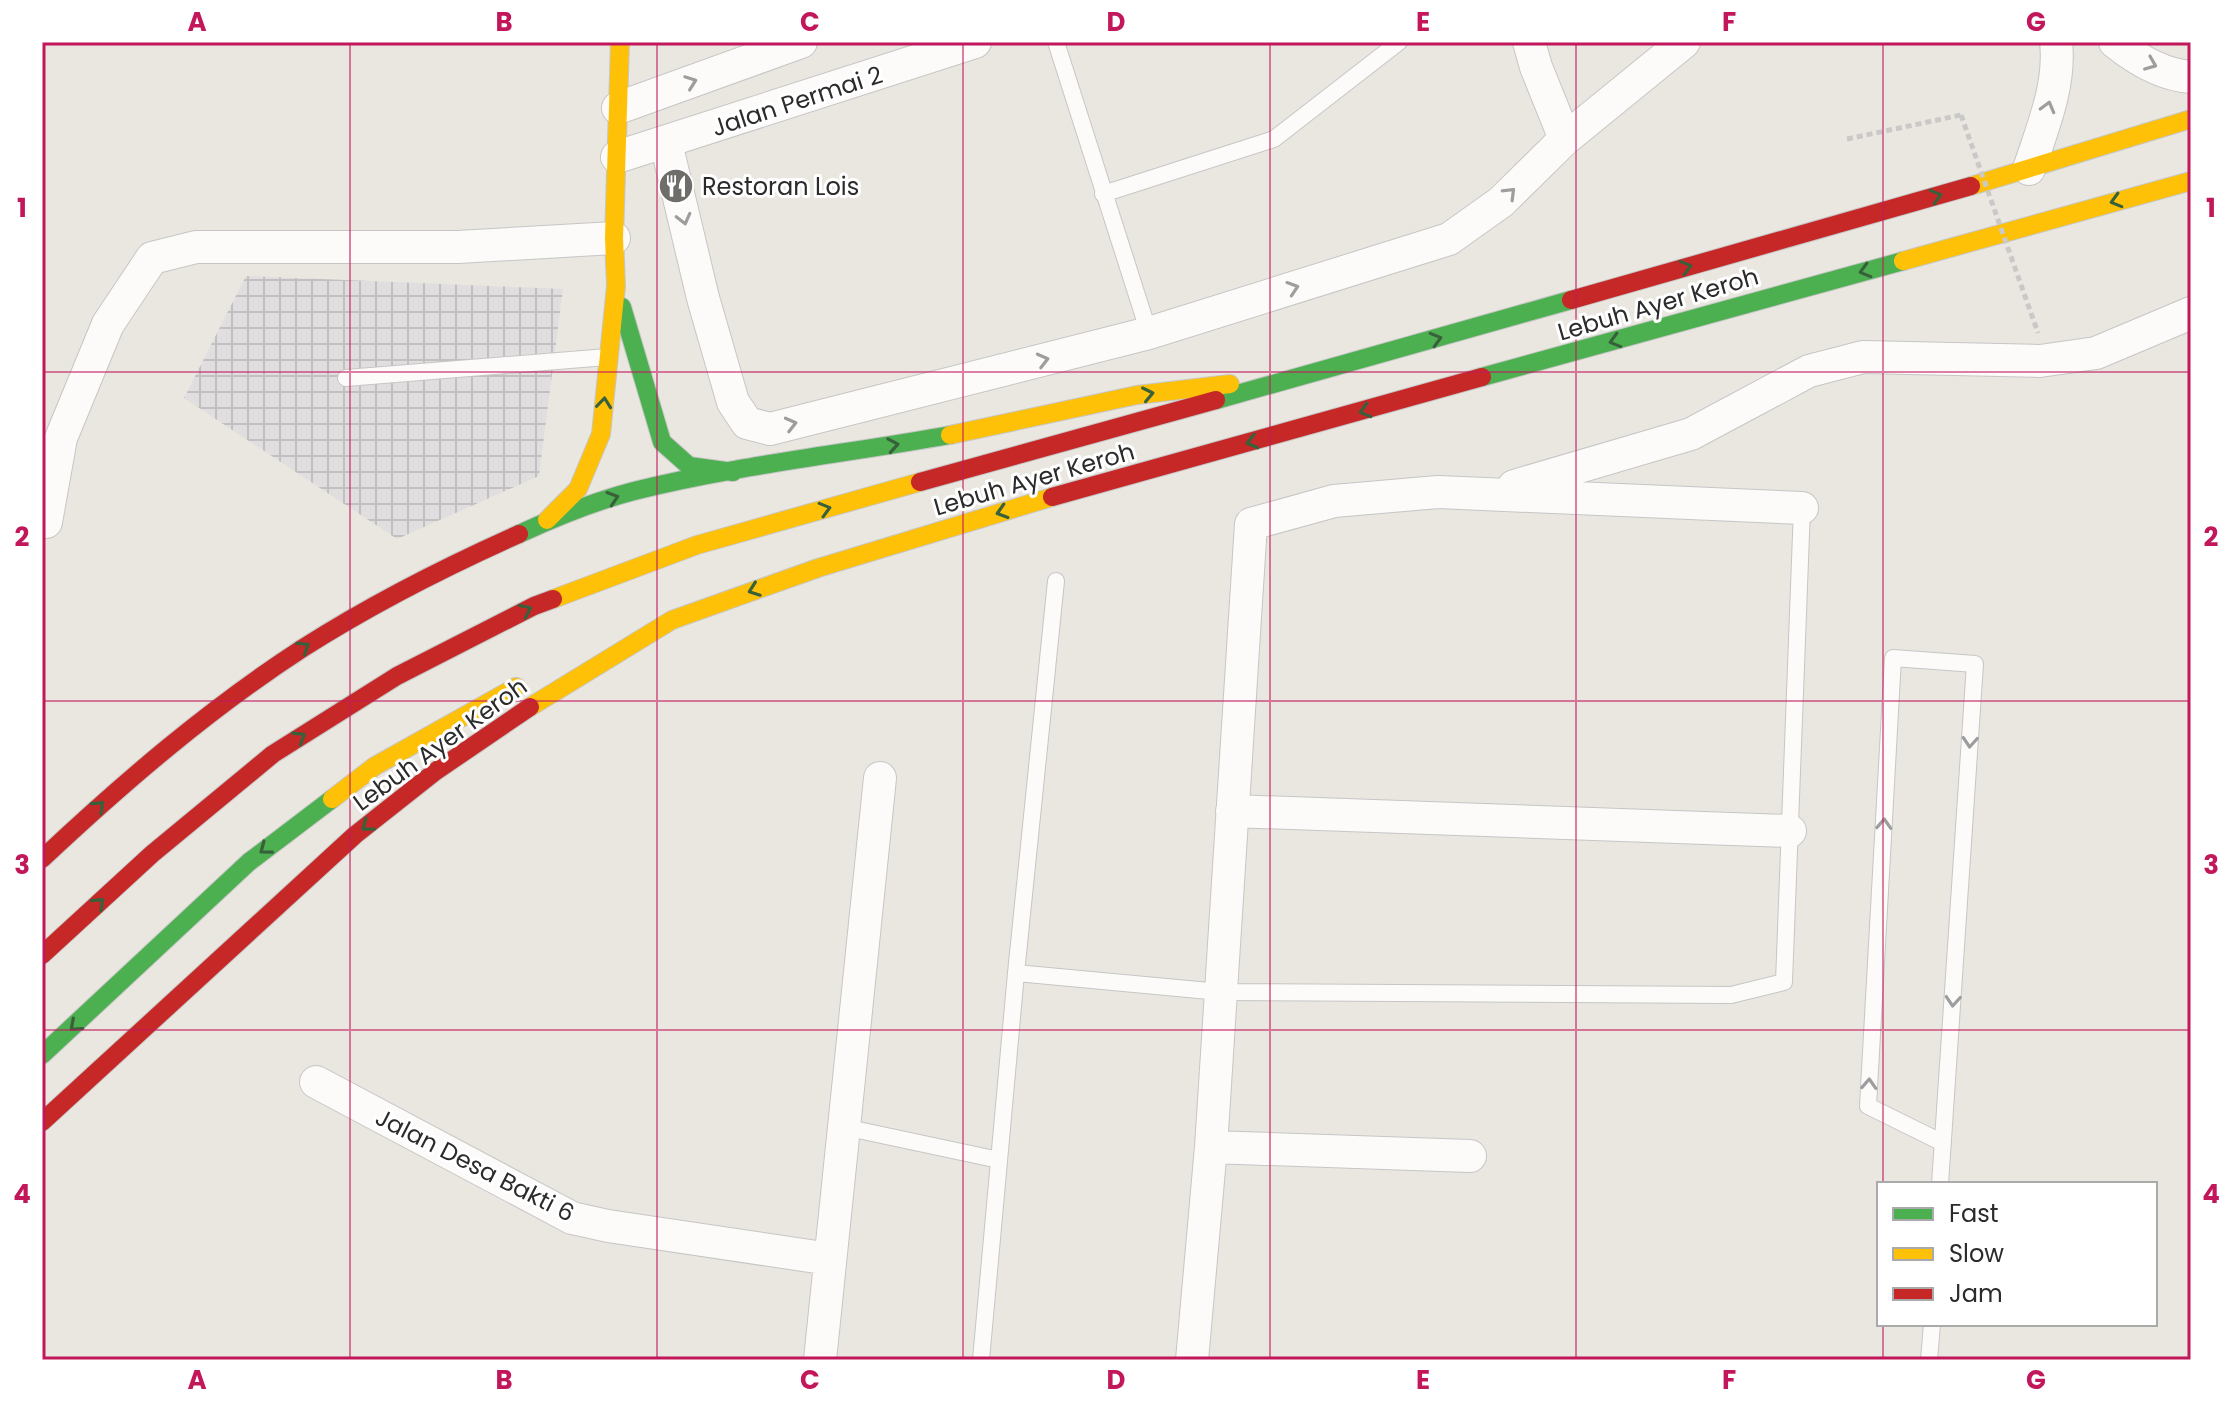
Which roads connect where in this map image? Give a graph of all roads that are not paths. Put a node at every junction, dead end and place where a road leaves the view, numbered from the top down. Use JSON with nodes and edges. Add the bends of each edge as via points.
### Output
{"nodes":[{"id":1,"x":620,"y":42,"type":"edge"},
{"id":2,"x":801,"y":42,"type":"edge"},
{"id":3,"x":975,"y":42,"type":"edge"},
{"id":4,"x":1056,"y":42,"type":"edge"},
{"id":5,"x":1399,"y":42,"type":"edge"},
{"id":6,"x":1529,"y":42,"type":"edge"},
{"id":7,"x":1684,"y":42,"type":"edge"},
{"id":8,"x":2056,"y":42,"type":"edge"},
{"id":9,"x":2115,"y":42,"type":"edge"},
{"id":10,"x":2191,"y":77,"type":"edge"},
{"id":11,"x":618,"y":108,"type":"junction"},
{"id":12,"x":2191,"y":119,"type":"edge"},
{"id":13,"x":1565,"y":139,"type":"junction"},
{"id":14,"x":666,"y":143,"type":"junction"},
{"id":15,"x":617,"y":157,"type":"junction"},
{"id":16,"x":2029,"y":169,"type":"junction"},
{"id":17,"x":2191,"y":181,"type":"edge"},
{"id":18,"x":1103,"y":194,"type":"junction"},
{"id":19,"x":614,"y":238,"type":"junction"},
{"id":20,"x":616,"y":286,"type":"junction"},
{"id":21,"x":2191,"y":313,"type":"edge"},
{"id":22,"x":1149,"y":333,"type":"junction"},
{"id":23,"x":608,"y":356,"type":"junction"},
{"id":24,"x":1307,"y":376,"type":"junction"},
{"id":25,"x":346,"y":378,"type":"dead end"},
{"id":26,"x":733,"y":472,"type":"junction"},
{"id":27,"x":1492,"y":493,"type":"junction"},
{"id":28,"x":1802,"y":508,"type":"joint"},
{"id":29,"x":547,"y":520,"type":"junction"},
{"id":30,"x":46,"y":522,"type":"dead end"},
{"id":31,"x":1056,"y":581,"type":"dead end"},
{"id":32,"x":672,"y":620,"type":"junction"},
{"id":33,"x":559,"y":669,"type":"dead end"},
{"id":34,"x":531,"y":681,"type":"dead end"},
{"id":35,"x":880,"y":778,"type":"dead end"},
{"id":36,"x":1232,"y":811,"type":"junction"},
{"id":37,"x":1790,"y":831,"type":"junction"},
{"id":38,"x":42,"y":859,"type":"edge"},
{"id":39,"x":42,"y":955,"type":"edge"},
{"id":40,"x":1016,"y":973,"type":"junction"},
{"id":41,"x":1220,"y":992,"type":"junction"},
{"id":42,"x":42,"y":1055,"type":"edge"},
{"id":43,"x":316,"y":1082,"type":"dead end"},
{"id":44,"x":42,"y":1122,"type":"edge"},
{"id":45,"x":844,"y":1127,"type":"junction"},
{"id":46,"x":1943,"y":1143,"type":"junction"},
{"id":47,"x":1211,"y":1147,"type":"junction"},
{"id":48,"x":1470,"y":1156,"type":"dead end"},
{"id":49,"x":999,"y":1160,"type":"junction"},
{"id":50,"x":1940,"y":1182,"type":"edge"},
{"id":51,"x":830,"y":1259,"type":"junction"},
{"id":52,"x":1932,"y":1326,"type":"edge"},
{"id":53,"x":820,"y":1360,"type":"edge"},
{"id":54,"x":981,"y":1360,"type":"edge"},
{"id":55,"x":1192,"y":1360,"type":"edge"},
{"id":56,"x":1929,"y":1360,"type":"edge"}],
"edges":[{"from":1,"to":11,"type":"main road"},
{"from":11,"to":2,"type":"street","one_way":true},
{"from":3,"to":14,"type":"street","name":"Jalan Permai 2"},
{"from":4,"to":18,"type":"lane"},
{"from":5,"to":18,"type":"lane","via":[[1274,139]]},
{"from":6,"to":13,"type":"street"},
{"from":7,"to":13,"type":"street"},
{"from":16,"to":8,"type":"street","one_way":true,"via":[[2050,106]]},
{"from":9,"to":10,"type":"street","one_way":true,"via":[[2135,58]]},
{"from":11,"to":15,"type":"main road"},
{"from":12,"to":16,"type":"main road","name":"Lebuh Ayer Keroh"},
{"from":22,"to":13,"type":"street","one_way":true,"via":[[1449,239],[1501,202]]},
{"from":14,"to":15,"type":"street","name":"Jalan Permai 2"},
{"from":14,"to":22,"type":"street","one_way":true,"via":[[733,402],[747,423],[770,429]]},
{"from":15,"to":19,"type":"main road"},
{"from":24,"to":16,"type":"main road","name":"Lebuh Ayer Keroh","one_way":true},
{"from":17,"to":32,"type":"main road","name":"Lebuh Ayer Keroh","one_way":true,"via":[[1058,495],[818,568]]},
{"from":18,"to":22,"type":"lane"},
{"from":19,"to":20,"type":"main road"},
{"from":19,"to":30,"type":"street","via":[[458,247],[196,247],[152,258],[108,324],[61,438]]},
{"from":20,"to":23,"type":"main road"},
{"from":20,"to":26,"type":"main road","via":[[662,442],[689,466]]},
{"from":21,"to":27,"type":"street","via":[[2096,353],[2040,361],[1863,357],[1823,367],[1691,434]]},
{"from":23,"to":25,"type":"lane"},
{"from":29,"to":23,"type":"main road","one_way":true,"via":[[578,489],[601,434]]},
{"from":26,"to":24,"type":"main road","one_way":true,"via":[[1163,391]]},
{"from":39,"to":24,"type":"main road","name":"Lebuh Ayer Keroh","one_way":true,"via":[[273,754],[397,676],[534,606],[697,545]]},
{"from":29,"to":26,"type":"main road","one_way":true,"via":[[632,492]]},
{"from":27,"to":28,"type":"street"},
{"from":27,"to":36,"type":"street","via":[[1334,501],[1251,524]]},
{"from":28,"to":37,"type":"lane"},
{"from":38,"to":29,"type":"main road","one_way":true,"via":[[144,766],[241,688],[352,617]]},
{"from":31,"to":40,"type":"lane"},
{"from":32,"to":33,"type":"main road"},
{"from":32,"to":44,"type":"main road","name":"Lebuh Ayer Keroh","one_way":true,"via":[[526,709],[355,835]]},
{"from":34,"to":42,"type":"main road","one_way":true,"via":[[375,766],[261,852]]},
{"from":35,"to":45,"type":"street"},
{"from":36,"to":37,"type":"street"},
{"from":36,"to":41,"type":"street"},
{"from":37,"to":41,"type":"lane","via":[[1784,982],[1731,995]]},
{"from":40,"to":41,"type":"lane"},
{"from":40,"to":49,"type":"lane"},
{"from":41,"to":47,"type":"street"},
{"from":43,"to":51,"type":"street","name":"Jalan Desa Bakti 6","via":[[572,1218]]},
{"from":45,"to":49,"type":"lane"},
{"from":45,"to":51,"type":"street"},
{"from":46,"to":46,"type":"lane","one_way":true,"via":[[1868,1106],[1893,658],[1975,664]]},
{"from":46,"to":50,"type":"lane"},
{"from":47,"to":48,"type":"street"},
{"from":47,"to":55,"type":"street"},
{"from":49,"to":54,"type":"lane"},
{"from":51,"to":53,"type":"street"},
{"from":52,"to":56,"type":"lane"}]}
